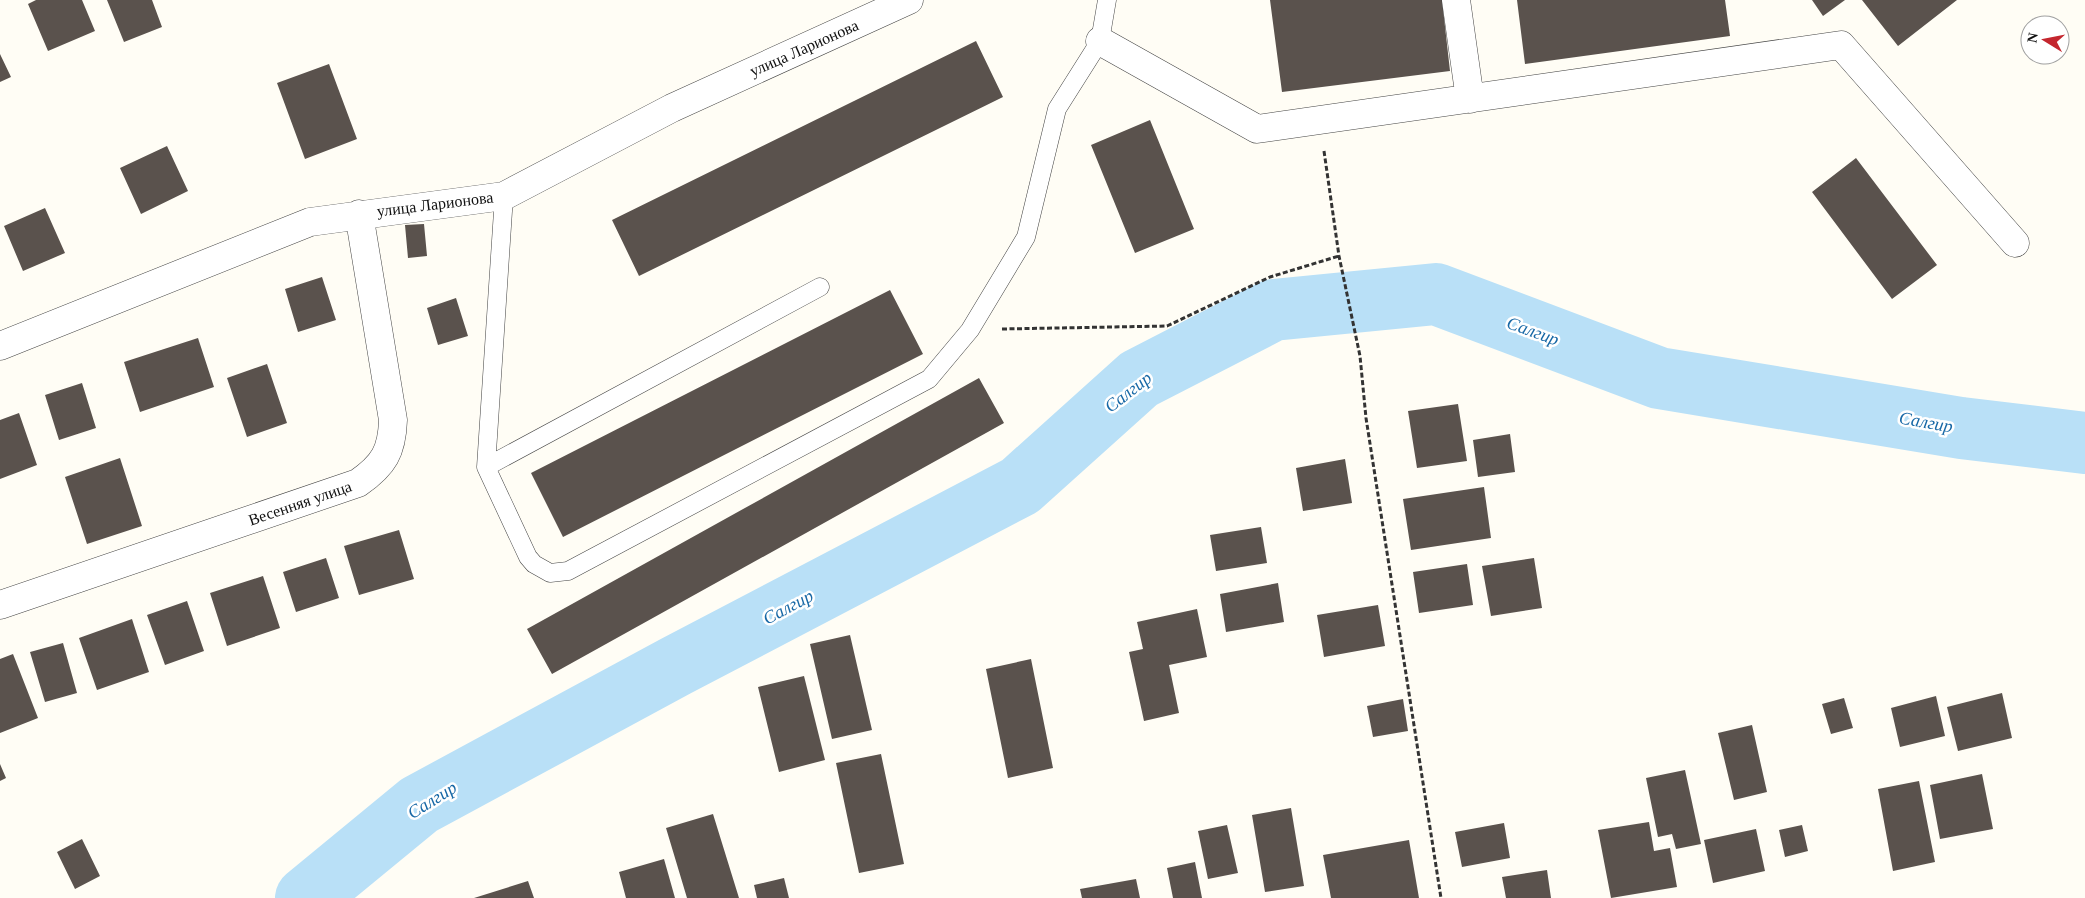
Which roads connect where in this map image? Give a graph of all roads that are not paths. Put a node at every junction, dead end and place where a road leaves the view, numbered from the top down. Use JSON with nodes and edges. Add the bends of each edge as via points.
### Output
{"nodes":[{"id":1,"x":909,"y":0,"type":"edge"},
{"id":2,"x":1107,"y":0,"type":"edge"},
{"id":3,"x":1456,"y":0,"type":"edge"},
{"id":4,"x":1100,"y":41,"type":"junction"},
{"id":5,"x":1470,"y":99,"type":"junction"},
{"id":6,"x":504,"y":196,"type":"junction"},
{"id":7,"x":359,"y":214,"type":"junction"},
{"id":8,"x":2015,"y":243,"type":"dead end"},
{"id":9,"x":820,"y":287,"type":"dead end"},
{"id":10,"x":0,"y":346,"type":"edge"},
{"id":11,"x":486,"y":467,"type":"junction"},
{"id":12,"x":0,"y":605,"type":"edge"}],
"edges":[{"from":1,"to":6,"type":"street","name":"улица Ларионова","via":[[672,108]]},
{"from":2,"to":4,"type":"lane"},
{"from":3,"to":5,"type":"street"},
{"from":4,"to":5,"type":"street","via":[[1257,129]]},
{"from":4,"to":11,"type":"lane","via":[[1058,108],[1026,237],[970,330],[929,379],[568,571],[550,572],[528,557]]},
{"from":5,"to":8,"type":"street","via":[[1841,45]]},
{"from":6,"to":7,"type":"street","name":"улица Ларионова"},
{"from":6,"to":11,"type":"lane"},
{"from":7,"to":10,"type":"street","name":"улица Ларионова","via":[[310,222]]},
{"from":7,"to":12,"type":"street","name":"Весенняя улица","via":[[393,420],[392,439],[386,457],[374,472],[358,483]]},
{"from":9,"to":11,"type":"lane"}]}
